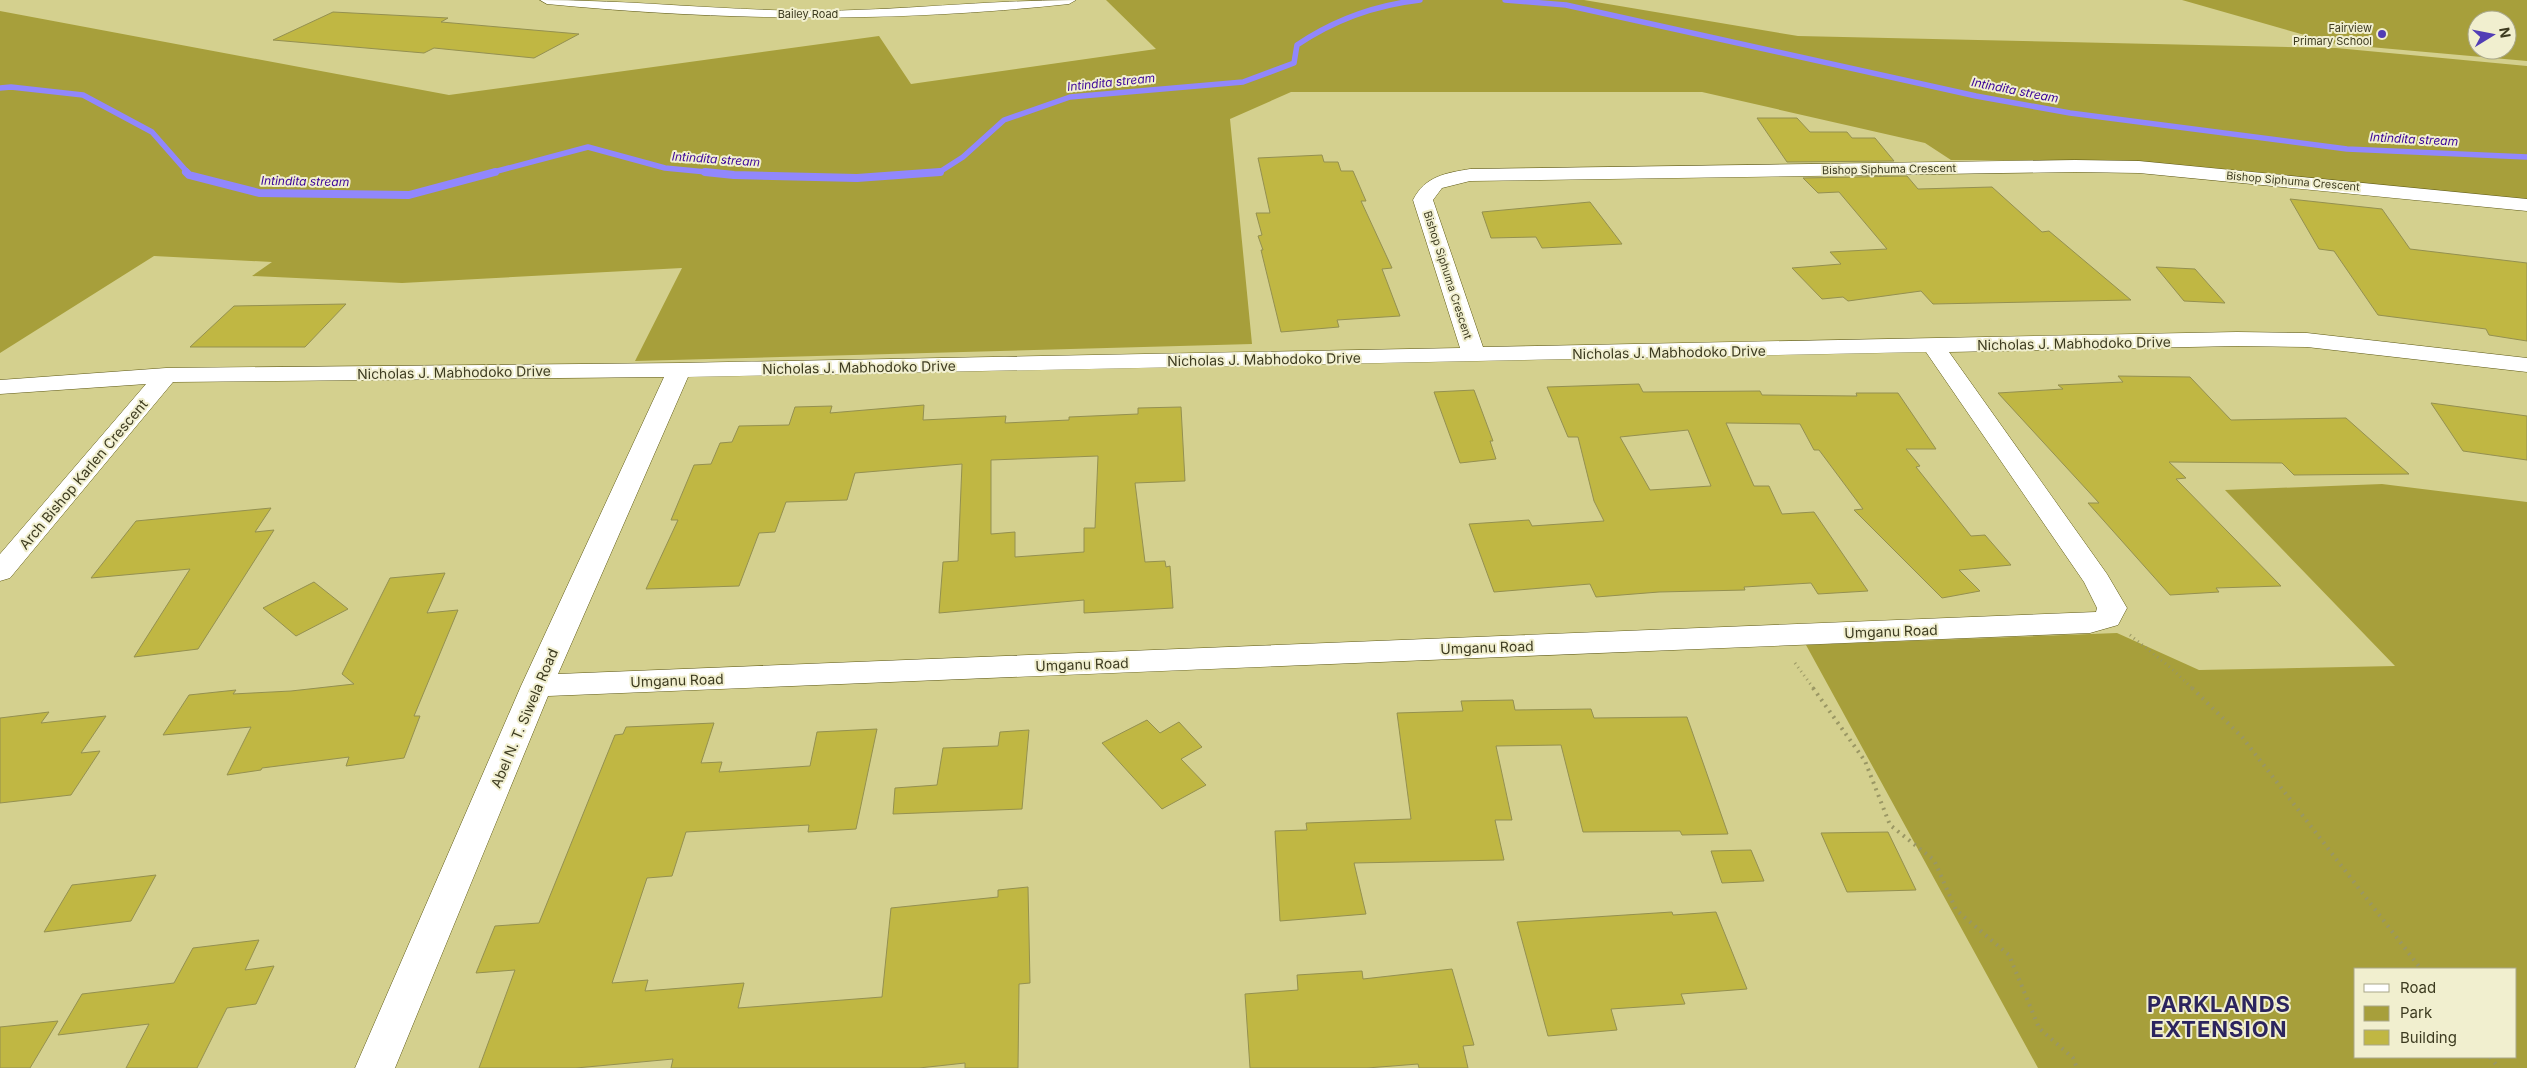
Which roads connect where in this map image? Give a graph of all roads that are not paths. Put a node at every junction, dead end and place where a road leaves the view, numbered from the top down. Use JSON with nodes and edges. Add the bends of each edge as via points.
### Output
{"nodes":[{"id":1,"x":546,"y":0,"type":"edge"},
{"id":2,"x":771,"y":0,"type":"edge"},
{"id":3,"x":1068,"y":0,"type":"edge"},
{"id":4,"x":760,"y":14,"type":"junction"},
{"id":5,"x":2527,"y":205,"type":"edge"},
{"id":6,"x":1933,"y":346,"type":"junction"},
{"id":7,"x":1474,"y":356,"type":"junction"},
{"id":8,"x":2527,"y":365,"type":"edge"},
{"id":9,"x":679,"y":370,"type":"junction"},
{"id":10,"x":166,"y":375,"type":"junction"},
{"id":11,"x":0,"y":387,"type":"edge"},
{"id":12,"x":0,"y":572,"type":"edge"},
{"id":13,"x":537,"y":686,"type":"junction"},
{"id":14,"x":375,"y":1068,"type":"edge"}],
"edges":[{"from":1,"to":4,"type":"street","name":"Bailey Road","via":[[670,11]]},
{"from":2,"to":4,"type":"street"},
{"from":3,"to":4,"type":"street","name":"Bailey Road","via":[[919,14]]},
{"from":5,"to":7,"type":"street","name":"Bishop Siphuma Crescent","via":[[2121,167],[1448,178],[1427,190],[1423,200]]},
{"from":6,"to":7,"type":"street","name":"Nicholas J. Mabhodoko Drive"},
{"from":6,"to":8,"type":"street","name":"Nicholas J. Mabhodoko Drive","via":[[2307,340]]},
{"from":6,"to":13,"type":"street","name":"Umganu Road","via":[[2097,580],[2112,608],[2108,618],[2090,623]]},
{"from":7,"to":9,"type":"street","name":"Nicholas J. Mabhodoko Drive"},
{"from":9,"to":10,"type":"street","name":"Nicholas J. Mabhodoko Drive"},
{"from":9,"to":13,"type":"street","name":"Abel N. T. Siwela Road"},
{"from":10,"to":11,"type":"street","name":"Nicholas J. Mabhodoko Drive"},
{"from":10,"to":12,"type":"street","name":"Arch Bishop Karlen Crescent"},
{"from":13,"to":14,"type":"street","name":"Abel N. T. Siwela Road"}]}
